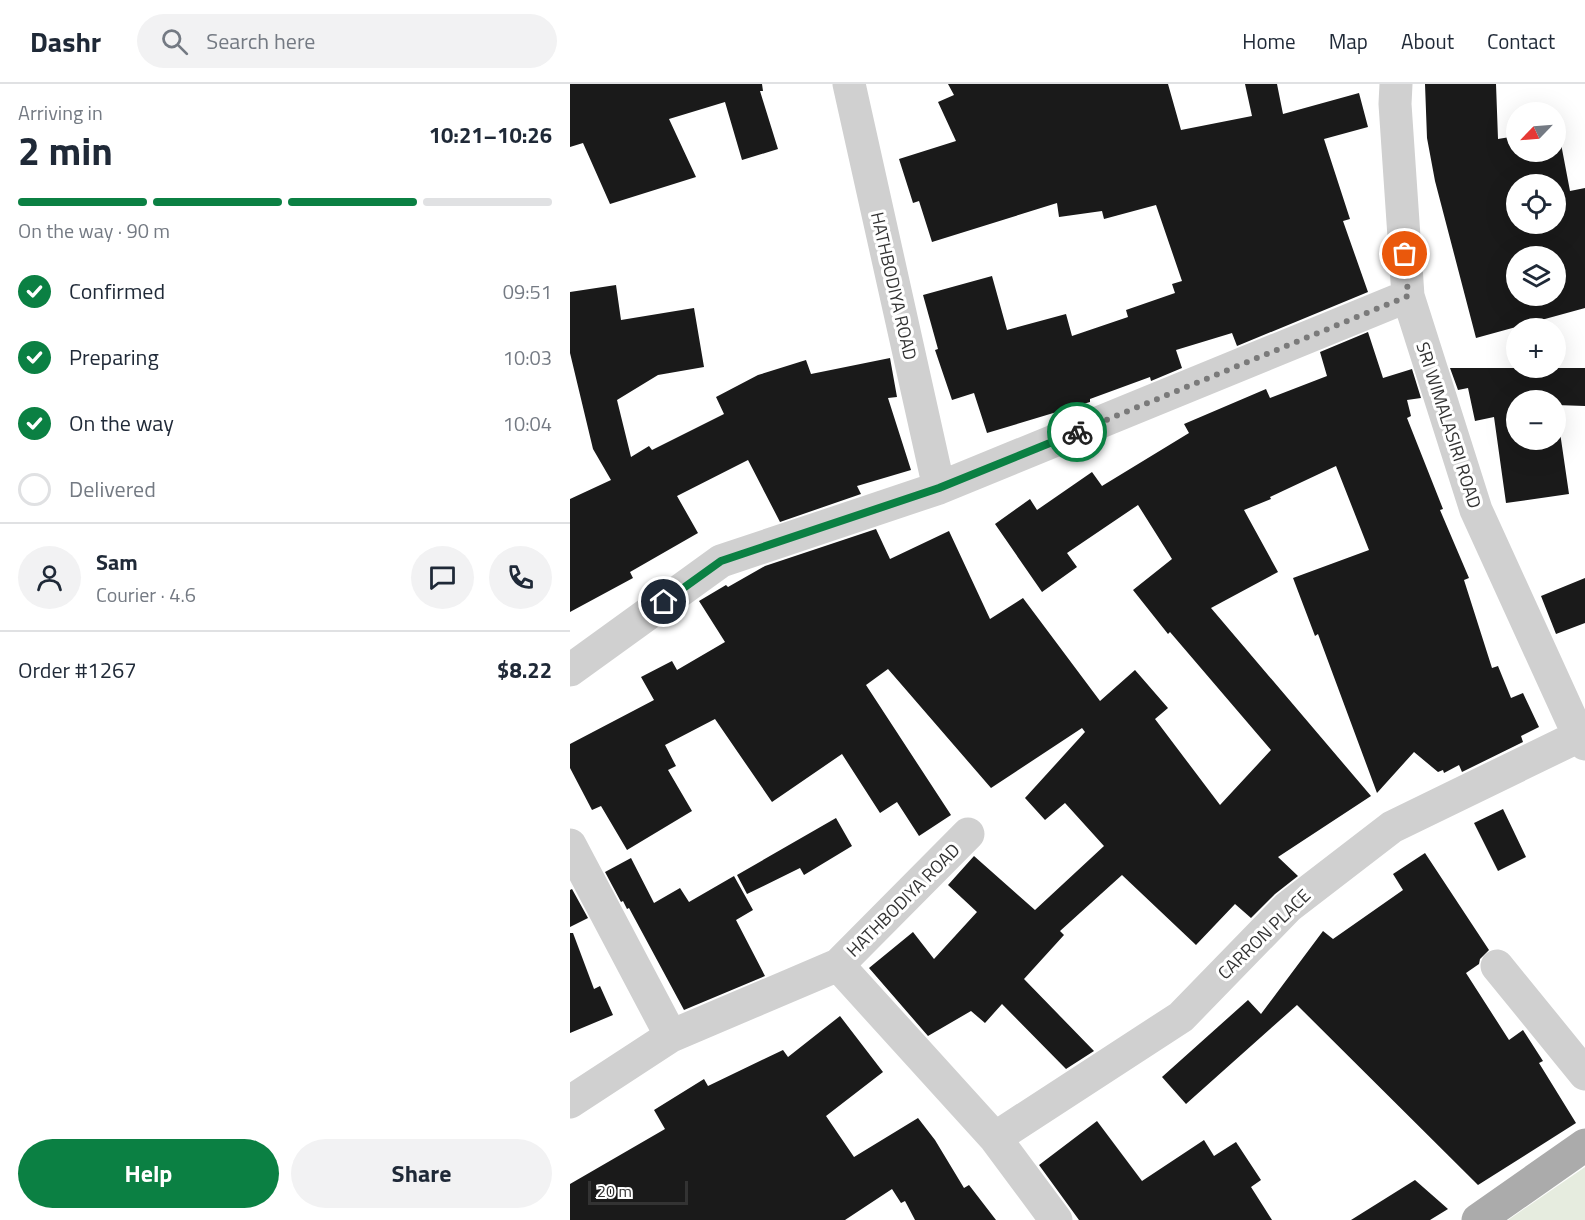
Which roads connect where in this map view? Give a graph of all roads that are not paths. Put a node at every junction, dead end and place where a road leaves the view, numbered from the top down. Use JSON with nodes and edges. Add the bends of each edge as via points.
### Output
{"nodes":[{"id":1,"x":849,"y":84,"type":"edge"},
{"id":2,"x":1396,"y":84,"type":"edge"},
{"id":3,"x":1408,"y":296,"type":"junction"},
{"id":4,"x":939,"y":488,"type":"junction"},
{"id":5,"x":570,"y":670,"type":"edge"},
{"id":6,"x":1582,"y":740,"type":"edge"},
{"id":7,"x":968,"y":834,"type":"dead end"},
{"id":8,"x":570,"y":845,"type":"edge"},
{"id":9,"x":838,"y":965,"type":"junction"},
{"id":10,"x":1497,"y":966,"type":"dead end"},
{"id":11,"x":671,"y":1036,"type":"junction"},
{"id":12,"x":1585,"y":1074,"type":"edge"},
{"id":13,"x":570,"y":1102,"type":"edge"},
{"id":14,"x":995,"y":1138,"type":"junction"},
{"id":15,"x":1585,"y":1145,"type":"edge"},
{"id":16,"x":1056,"y":1220,"type":"edge"},
{"id":17,"x":1478,"y":1220,"type":"edge"}],
"edges":[{"from":1,"to":4,"type":"street","name":"HATHBODIYA ROAD"},
{"from":2,"to":3,"type":"street","name":"SRI WIMALASIRI ROAD"},
{"from":3,"to":4,"type":"street"},
{"from":3,"to":6,"type":"street","name":"SRI WIMALASIRI ROAD","via":[[1476,510]]},
{"from":4,"to":5,"type":"street","via":[[721,561]]},
{"from":6,"to":14,"type":"street","name":"CARRON PLACE","via":[[1392,827],[1288,907],[1180,1017]]},
{"from":7,"to":9,"type":"street","name":"HATHBODIYA ROAD"},
{"from":8,"to":11,"type":"street"},
{"from":9,"to":11,"type":"street","name":"HATHBODIYA ROAD"},
{"from":9,"to":14,"type":"street"},
{"from":10,"to":12,"type":"street"},
{"from":11,"to":13,"type":"street","name":"HATHBODIYA ROAD"},
{"from":14,"to":16,"type":"street"},
{"from":15,"to":17,"type":"main road"}]}
